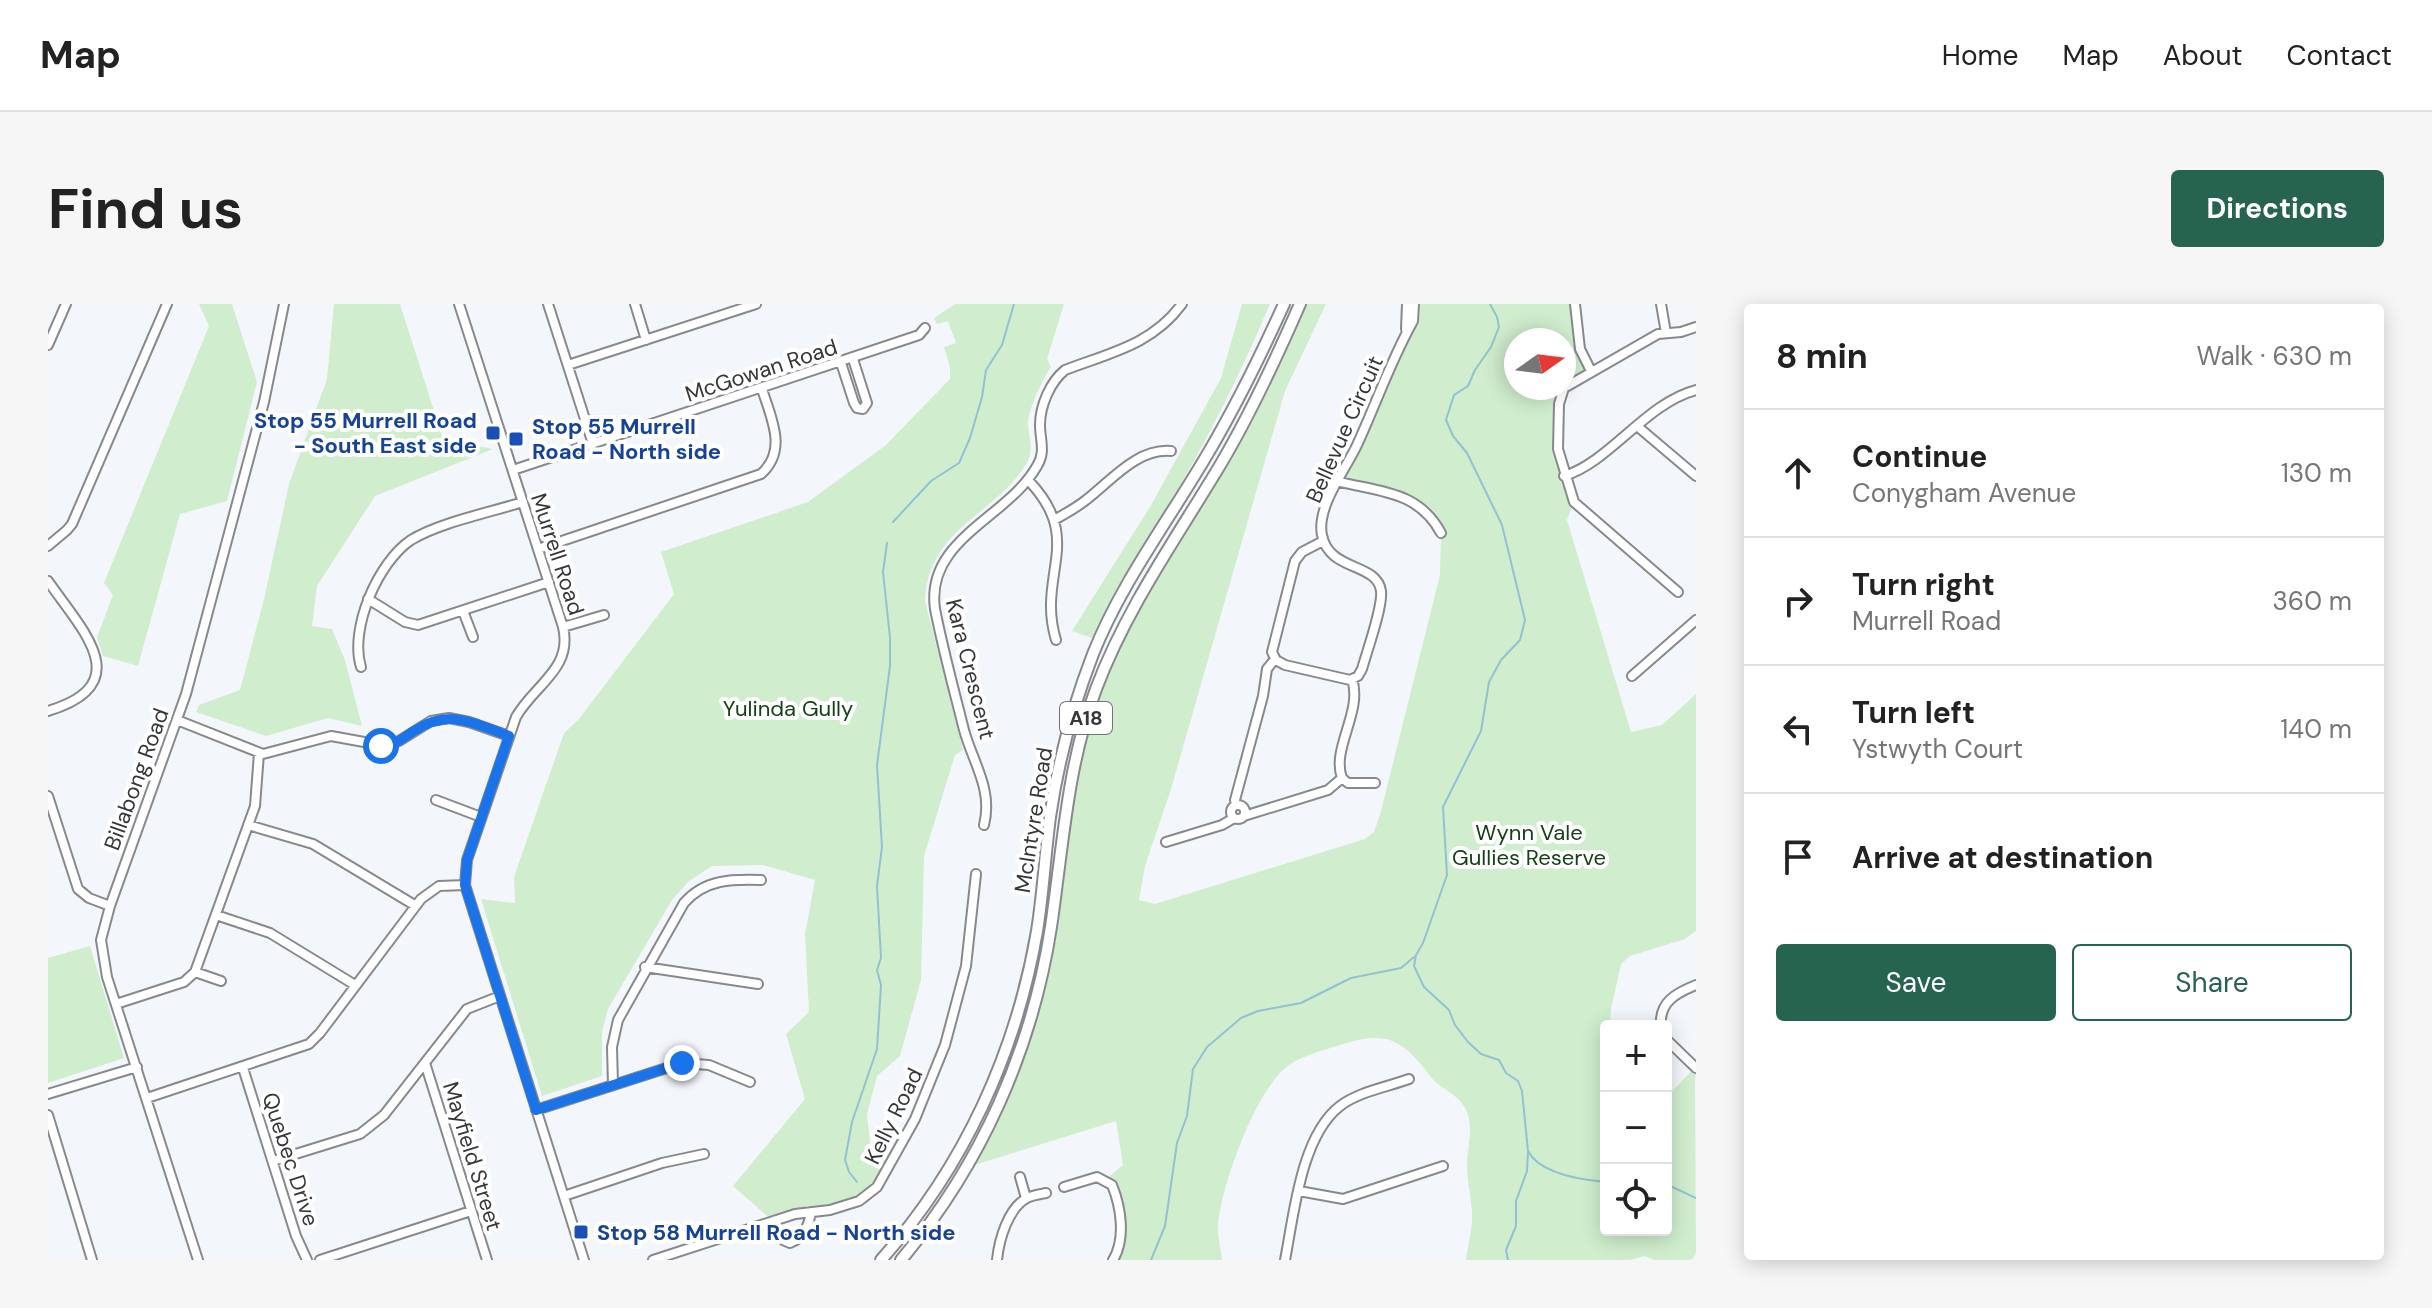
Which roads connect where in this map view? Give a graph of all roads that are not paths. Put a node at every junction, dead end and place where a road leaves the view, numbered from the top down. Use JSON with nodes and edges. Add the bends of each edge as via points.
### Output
{"nodes":[{"id":1,"x":66,"y":304,"type":"edge"},
{"id":2,"x":167,"y":304,"type":"edge"},
{"id":3,"x":284,"y":304,"type":"edge"},
{"id":4,"x":459,"y":304,"type":"edge"},
{"id":5,"x":548,"y":304,"type":"edge"},
{"id":6,"x":635,"y":304,"type":"edge"},
{"id":7,"x":756,"y":304,"type":"edge"},
{"id":8,"x":1182,"y":304,"type":"edge"},
{"id":9,"x":1284,"y":304,"type":"edge"},
{"id":10,"x":1300,"y":304,"type":"edge"},
{"id":11,"x":1407,"y":304,"type":"edge"},
{"id":12,"x":1414,"y":304,"type":"edge"},
{"id":13,"x":1575,"y":304,"type":"edge"},
{"id":14,"x":1661,"y":304,"type":"edge"},
{"id":15,"x":1696,"y":327,"type":"edge"},
{"id":16,"x":925,"y":328,"type":"dead end"},
{"id":17,"x":1666,"y":333,"type":"junction"},
{"id":18,"x":1406,"y":334,"type":"junction"},
{"id":19,"x":646,"y":340,"type":"junction"},
{"id":20,"x":48,"y":345,"type":"edge"},
{"id":21,"x":853,"y":359,"type":"junction"},
{"id":22,"x":841,"y":363,"type":"junction"},
{"id":23,"x":568,"y":365,"type":"junction"},
{"id":24,"x":1591,"y":371,"type":"junction"},
{"id":25,"x":1576,"y":380,"type":"edge"},
{"id":26,"x":762,"y":389,"type":"junction"},
{"id":27,"x":1696,"y":390,"type":"edge"},
{"id":28,"x":1559,"y":400,"type":"edge"},
{"id":29,"x":1637,"y":426,"type":"junction"},
{"id":30,"x":593,"y":444,"type":"junction"},
{"id":31,"x":1171,"y":451,"type":"dead end"},
{"id":32,"x":513,"y":470,"type":"junction"},
{"id":33,"x":1564,"y":476,"type":"junction"},
{"id":34,"x":1696,"y":476,"type":"edge"},
{"id":35,"x":1028,"y":480,"type":"junction"},
{"id":36,"x":1336,"y":481,"type":"junction"},
{"id":37,"x":523,"y":502,"type":"junction"},
{"id":38,"x":1054,"y":520,"type":"junction"},
{"id":39,"x":1441,"y":533,"type":"dead end"},
{"id":40,"x":1323,"y":541,"type":"junction"},
{"id":41,"x":48,"y":546,"type":"edge"},
{"id":42,"x":538,"y":549,"type":"junction"},
{"id":43,"x":48,"y":581,"type":"edge"},
{"id":44,"x":549,"y":582,"type":"junction"},
{"id":45,"x":1678,"y":592,"type":"dead end"},
{"id":46,"x":368,"y":599,"type":"junction"},
{"id":47,"x":463,"y":611,"type":"junction"},
{"id":48,"x":604,"y":615,"type":"dead end"},
{"id":49,"x":1696,"y":620,"type":"edge"},
{"id":50,"x":563,"y":627,"type":"junction"},
{"id":51,"x":473,"y":637,"type":"dead end"},
{"id":52,"x":1056,"y":640,"type":"dead end"},
{"id":53,"x":1275,"y":659,"type":"junction"},
{"id":54,"x":361,"y":667,"type":"dead end"},
{"id":55,"x":1632,"y":676,"type":"dead end"},
{"id":56,"x":1352,"y":679,"type":"junction"},
{"id":57,"x":48,"y":711,"type":"edge"},
{"id":58,"x":177,"y":720,"type":"junction"},
{"id":59,"x":509,"y":736,"type":"junction"},
{"id":60,"x":259,"y":753,"type":"junction"},
{"id":61,"x":1342,"y":778,"type":"junction"},
{"id":62,"x":1375,"y":783,"type":"dead end"},
{"id":63,"x":436,"y":800,"type":"dead end"},
{"id":64,"x":49,"y":802,"type":"edge"},
{"id":65,"x":1236,"y":805,"type":"junction"},
{"id":66,"x":1244,"y":816,"type":"junction"},
{"id":67,"x":481,"y":817,"type":"junction"},
{"id":68,"x":1234,"y":818,"type":"junction"},
{"id":69,"x":248,"y":825,"type":"junction"},
{"id":70,"x":984,"y":825,"type":"dead end"},
{"id":71,"x":1166,"y":842,"type":"dead end"},
{"id":72,"x":976,"y":874,"type":"dead end"},
{"id":73,"x":761,"y":880,"type":"dead end"},
{"id":74,"x":465,"y":885,"type":"junction"},
{"id":75,"x":110,"y":906,"type":"junction"},
{"id":76,"x":416,"y":906,"type":"junction"},
{"id":77,"x":216,"y":915,"type":"junction"},
{"id":78,"x":645,"y":967,"type":"junction"},
{"id":79,"x":195,"y":972,"type":"junction"},
{"id":80,"x":221,"y":981,"type":"dead end"},
{"id":81,"x":758,"y":984,"type":"dead end"},
{"id":82,"x":355,"y":985,"type":"junction"},
{"id":83,"x":1696,"y":985,"type":"edge"},
{"id":84,"x":500,"y":996,"type":"junction"},
{"id":85,"x":116,"y":1004,"type":"junction"},
{"id":86,"x":1661,"y":1020,"type":"edge"},
{"id":87,"x":1672,"y":1045,"type":"edge"},
{"id":88,"x":425,"y":1063,"type":"junction"},
{"id":89,"x":137,"y":1067,"type":"junction"},
{"id":90,"x":243,"y":1068,"type":"junction"},
{"id":91,"x":1696,"y":1068,"type":"edge"},
{"id":92,"x":1409,"y":1079,"type":"dead end"},
{"id":93,"x":750,"y":1082,"type":"dead end"},
{"id":94,"x":613,"y":1085,"type":"junction"},
{"id":95,"x":48,"y":1094,"type":"edge"},
{"id":96,"x":147,"y":1098,"type":"junction"},
{"id":97,"x":536,"y":1110,"type":"junction"},
{"id":98,"x":48,"y":1115,"type":"edge"},
{"id":99,"x":704,"y":1154,"type":"dead end"},
{"id":100,"x":273,"y":1161,"type":"junction"},
{"id":101,"x":1443,"y":1166,"type":"dead end"},
{"id":102,"x":1020,"y":1177,"type":"dead end"},
{"id":103,"x":1064,"y":1187,"type":"dead end"},
{"id":104,"x":1299,"y":1191,"type":"junction"},
{"id":105,"x":1046,"y":1193,"type":"dead end"},
{"id":106,"x":564,"y":1196,"type":"junction"},
{"id":107,"x":1026,"y":1198,"type":"junction"},
{"id":108,"x":471,"y":1211,"type":"junction"},
{"id":109,"x":811,"y":1212,"type":"junction"},
{"id":110,"x":773,"y":1221,"type":"junction"},
{"id":111,"x":657,"y":1259,"type":"edge"},
{"id":112,"x":92,"y":1260,"type":"edge"},
{"id":113,"x":198,"y":1260,"type":"edge"},
{"id":114,"x":307,"y":1260,"type":"edge"},
{"id":115,"x":320,"y":1260,"type":"edge"},
{"id":116,"x":487,"y":1260,"type":"edge"},
{"id":117,"x":584,"y":1260,"type":"edge"},
{"id":118,"x":881,"y":1260,"type":"edge"},
{"id":119,"x":901,"y":1260,"type":"edge"},
{"id":120,"x":997,"y":1260,"type":"edge"},
{"id":121,"x":1113,"y":1260,"type":"edge"},
{"id":122,"x":1285,"y":1260,"type":"edge"}],
"edges":[{"from":1,"to":20,"type":"street"},
{"from":2,"to":41,"type":"street","via":[[72,524]]},
{"from":3,"to":58,"type":"street","name":"Billabong Road","via":[[252,448]]},
{"from":4,"to":32,"type":"street","name":"Murrell Road"},
{"from":5,"to":23,"type":"street"},
{"from":6,"to":19,"type":"street"},
{"from":7,"to":19,"type":"street"},
{"from":8,"to":35,"type":"street","name":"Kara Crescent","via":[[1136,345],[1057,377],[1041,416],[1042,457]]},
{"from":9,"to":118,"type":"main road","name":"McIntyre Road","number":"A18","via":[[1206,458],[1137,568],[1094,653],[1059,767],[1037,928],[1018,1017],[975,1123],[934,1194]]},
{"from":10,"to":119,"type":"main road","name":"McIntyre Road","number":"A18","via":[[1238,433],[1138,597],[1105,665],[1073,765],[1044,964],[1021,1048],[979,1147],[943,1207]]},
{"from":11,"to":18,"type":"street","name":"Bellevue Circuit"},
{"from":12,"to":18,"type":"street","name":"Bellevue Circuit"},
{"from":13,"to":24,"type":"street","via":[[1580,349]]},
{"from":14,"to":17,"type":"street"},
{"from":15,"to":17,"type":"street"},
{"from":16,"to":21,"type":"street","name":"McGowan Road","via":[[919,335]]},
{"from":17,"to":24,"type":"street"},
{"from":18,"to":36,"type":"street","name":"Bellevue Circuit"},
{"from":19,"to":23,"type":"street"},
{"from":21,"to":22,"type":"street","name":"McGowan Road"},
{"from":21,"to":22,"type":"street","via":[[867,403],[863,409],[854,403]]},
{"from":22,"to":26,"type":"street","name":"McGowan Road"},
{"from":23,"to":30,"type":"street"},
{"from":24,"to":25,"type":"street"},
{"from":26,"to":30,"type":"street","name":"McGowan Road"},
{"from":26,"to":42,"type":"street","via":[[778,444],[761,474]]},
{"from":27,"to":29,"type":"street","via":[[1667,403]]},
{"from":28,"to":33,"type":"street"},
{"from":29,"to":33,"type":"street"},
{"from":29,"to":34,"type":"street"},
{"from":30,"to":32,"type":"street","name":"McGowan Road"},
{"from":31,"to":38,"type":"street","via":[[1136,461]]},
{"from":32,"to":37,"type":"street","name":"Murrell Road"},
{"from":33,"to":45,"type":"street","via":[[1578,508]]},
{"from":35,"to":38,"type":"street"},
{"from":35,"to":70,"type":"street","name":"Kara Crescent","via":[[946,558],[934,588],[962,719],[985,789]]},
{"from":36,"to":39,"type":"street","via":[[1408,499],[1433,518]]},
{"from":36,"to":40,"type":"street","name":"Bellevue Circuit","via":[[1321,528]]},
{"from":37,"to":42,"type":"street","name":"Murrell Road"},
{"from":37,"to":46,"type":"street","via":[[412,540],[392,559]]},
{"from":38,"to":52,"type":"street","via":[[1058,545],[1051,617]]},
{"from":40,"to":53,"type":"street","via":[[1295,561],[1271,647]]},
{"from":40,"to":56,"type":"street","via":[[1340,562],[1369,573],[1380,589],[1362,669]]},
{"from":42,"to":44,"type":"street","name":"Murrell Road"},
{"from":43,"to":57,"type":"street","via":[[87,638],[97,667],[86,694]]},
{"from":44,"to":47,"type":"street"},
{"from":44,"to":50,"type":"street","name":"Murrell Road"},
{"from":46,"to":47,"type":"street","via":[[415,625]]},
{"from":46,"to":54,"type":"street","via":[[358,642]]},
{"from":47,"to":51,"type":"street"},
{"from":48,"to":50,"type":"street"},
{"from":49,"to":55,"type":"street"},
{"from":50,"to":59,"type":"street","name":"Murrell Road","via":[[560,664],[525,703]]},
{"from":53,"to":56,"type":"street"},
{"from":53,"to":65,"type":"street","via":[[1267,669]]},
{"from":56,"to":61,"type":"street","via":[[1356,696],[1339,765]]},
{"from":58,"to":60,"type":"street"},
{"from":58,"to":75,"type":"street","name":"Billabong Road"},
{"from":59,"to":60,"type":"street","via":[[449,718],[431,721],[386,746],[331,736]]},
{"from":59,"to":67,"type":"street","name":"Murrell Road"},
{"from":60,"to":69,"type":"street","via":[[255,806]]},
{"from":61,"to":62,"type":"street","via":[[1348,783]]},
{"from":61,"to":66,"type":"street","via":[[1328,790]]},
{"from":63,"to":67,"type":"street"},
{"from":64,"to":75,"type":"street","via":[[78,889]]},
{"from":65,"to":66,"type":"street","via":[[1244,808]]},
{"from":65,"to":68,"type":"street"},
{"from":66,"to":68,"type":"street"},
{"from":67,"to":74,"type":"street","name":"Murrell Road"},
{"from":68,"to":71,"type":"street"},
{"from":69,"to":76,"type":"street","via":[[313,844]]},
{"from":69,"to":77,"type":"street"},
{"from":72,"to":109,"type":"street","name":"Kelly Road","via":[[959,995],[915,1119],[874,1190],[859,1201]]},
{"from":73,"to":78,"type":"street","via":[[717,882],[694,893]]},
{"from":74,"to":76,"type":"street","via":[[435,887]]},
{"from":74,"to":84,"type":"street","name":"Murrell Road"},
{"from":75,"to":85,"type":"street","name":"Billabong Road","via":[[101,947]]},
{"from":76,"to":82,"type":"street"},
{"from":77,"to":79,"type":"street"},
{"from":77,"to":82,"type":"street","via":[[270,933]]},
{"from":78,"to":81,"type":"street"},
{"from":78,"to":94,"type":"street","via":[[618,1020]]},
{"from":79,"to":80,"type":"street"},
{"from":79,"to":85,"type":"street","via":[[184,982]]},
{"from":82,"to":90,"type":"street","via":[[312,1042]]},
{"from":83,"to":86,"type":"street","via":[[1672,996]]},
{"from":84,"to":88,"type":"street","via":[[467,1009]]},
{"from":84,"to":97,"type":"street","name":"Murrell Road"},
{"from":85,"to":89,"type":"street","name":"Billabong Road"},
{"from":87,"to":91,"type":"street"},
{"from":88,"to":100,"type":"street","via":[[369,1129]]},
{"from":88,"to":108,"type":"street","name":"Mayfield Street"},
{"from":89,"to":95,"type":"street"},
{"from":89,"to":96,"type":"street","name":"Billabong Road"},
{"from":90,"to":96,"type":"street"},
{"from":90,"to":100,"type":"street","name":"Quebec Drive"},
{"from":92,"to":104,"type":"street","via":[[1338,1107],[1309,1153]]},
{"from":93,"to":94,"type":"street","via":[[709,1065],[682,1063]]},
{"from":94,"to":97,"type":"street"},
{"from":96,"to":113,"type":"street","name":"Billabong Road"},
{"from":97,"to":106,"type":"street","name":"Murrell Road"},
{"from":98,"to":112,"type":"street"},
{"from":99,"to":106,"type":"street"},
{"from":100,"to":114,"type":"street","name":"Quebec Drive"},
{"from":101,"to":104,"type":"street","via":[[1343,1199]]},
{"from":102,"to":107,"type":"street"},
{"from":103,"to":121,"type":"street","via":[[1097,1177],[1112,1185],[1121,1216]]},
{"from":104,"to":122,"type":"street"},
{"from":105,"to":107,"type":"street"},
{"from":106,"to":117,"type":"street","name":"Murrell Road"},
{"from":107,"to":120,"type":"street","via":[[999,1238]]},
{"from":108,"to":115,"type":"street"},
{"from":108,"to":116,"type":"street","name":"Mayfield Street"},
{"from":109,"to":110,"type":"street","name":"Kelly Road"},
{"from":109,"to":110,"type":"street","via":[[794,1242],[783,1240]]},
{"from":110,"to":111,"type":"street","name":"Kelly Road"}]}
